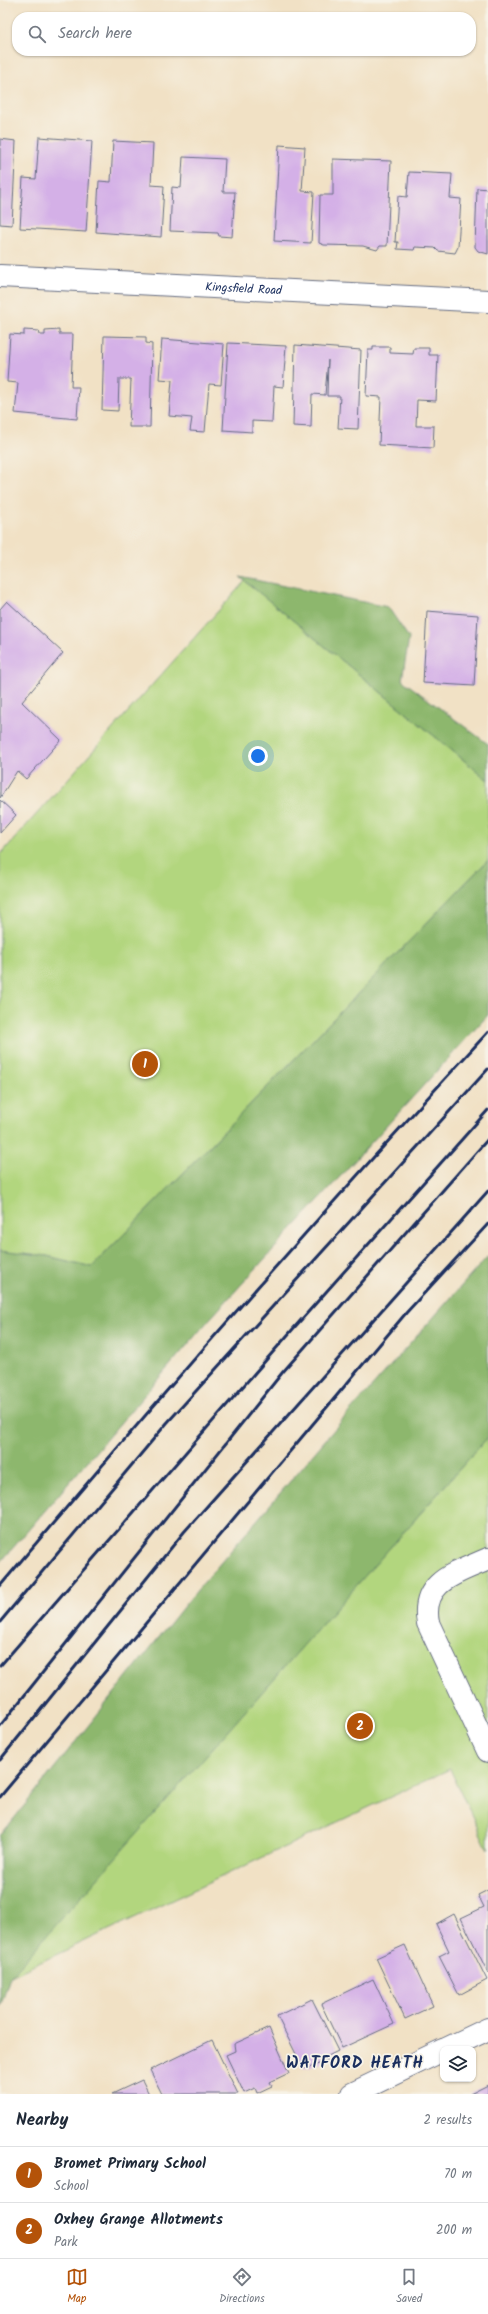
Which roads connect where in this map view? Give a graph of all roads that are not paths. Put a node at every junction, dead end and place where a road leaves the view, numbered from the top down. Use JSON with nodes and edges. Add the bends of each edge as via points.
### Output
{"nodes":[{"id":1,"x":0,"y":276,"type":"edge"},
{"id":2,"x":488,"y":301,"type":"edge"},
{"id":3,"x":488,"y":1559,"type":"edge"},
{"id":4,"x":488,"y":1751,"type":"edge"},
{"id":5,"x":488,"y":2029,"type":"edge"},
{"id":6,"x":452,"y":2046,"type":"edge"},
{"id":7,"x":440,"y":2051,"type":"edge"},
{"id":8,"x":352,"y":2094,"type":"edge"}],
"edges":[{"from":1,"to":2,"type":"street","name":"Kingsfield Road"},
{"from":3,"to":4,"type":"street","via":[[444,1579],[434,1588],[426,1611],[428,1623]]},
{"from":5,"to":6,"type":"street"},
{"from":7,"to":8,"type":"street"}]}
